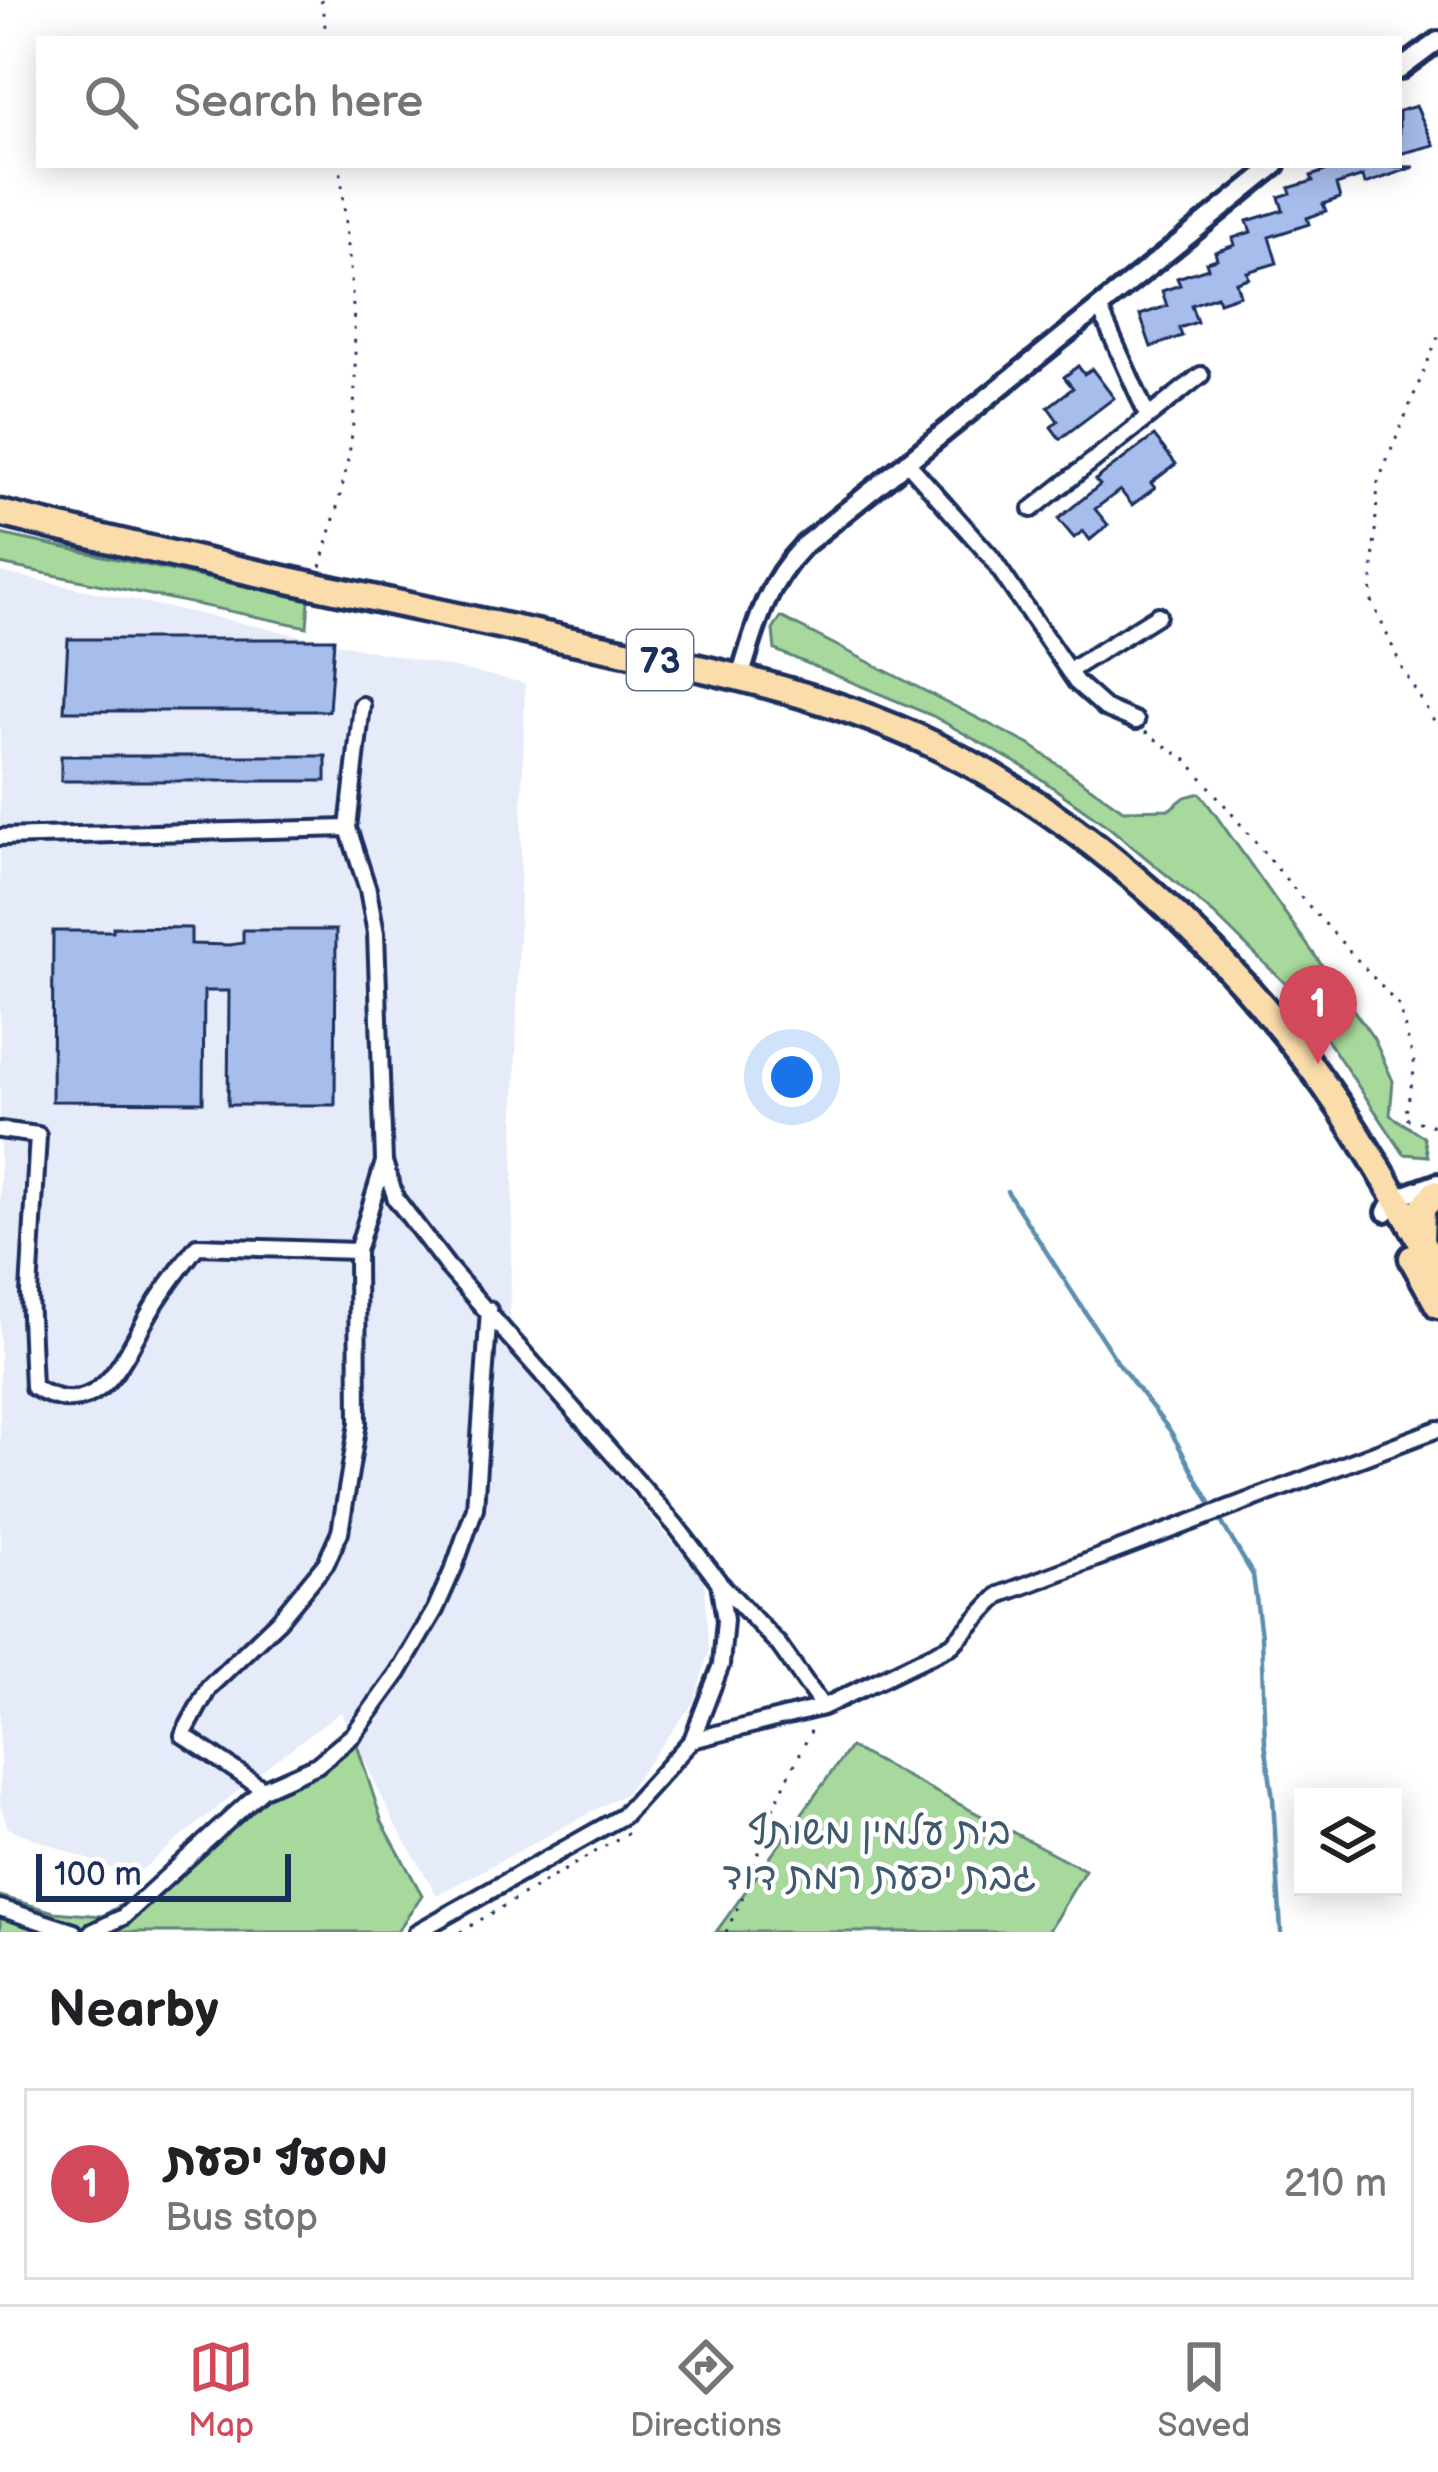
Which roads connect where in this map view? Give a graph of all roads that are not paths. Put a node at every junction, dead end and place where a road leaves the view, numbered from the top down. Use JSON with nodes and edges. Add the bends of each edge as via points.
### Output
{"nodes":[{"id":1,"x":1438,"y":41,"type":"edge"},
{"id":2,"x":1402,"y":68,"type":"edge"},
{"id":3,"x":1272,"y":168,"type":"edge"},
{"id":4,"x":1099,"y":307,"type":"junction"},
{"id":5,"x":1201,"y":375,"type":"dead end"},
{"id":6,"x":1148,"y":417,"type":"junction"},
{"id":7,"x":906,"y":461,"type":"junction"},
{"id":8,"x":1033,"y":508,"type":"dead end"},
{"id":9,"x":0,"y":513,"type":"edge"},
{"id":10,"x":1158,"y":615,"type":"dead end"},
{"id":11,"x":1070,"y":671,"type":"junction"},
{"id":12,"x":740,"y":678,"type":"junction"},
{"id":13,"x":362,"y":705,"type":"dead end"},
{"id":14,"x":1136,"y":721,"type":"road end"},
{"id":15,"x":348,"y":828,"type":"junction"},
{"id":16,"x":0,"y":837,"type":"edge"},
{"id":17,"x":1239,"y":982,"type":"junction"},
{"id":18,"x":0,"y":1130,"type":"edge"},
{"id":19,"x":384,"y":1162,"type":"junction"},
{"id":20,"x":1381,"y":1174,"type":"junction"},
{"id":21,"x":1434,"y":1188,"type":"edge"},
{"id":22,"x":1395,"y":1207,"type":"junction"},
{"id":23,"x":1421,"y":1242,"type":"junction"},
{"id":24,"x":357,"y":1251,"type":"junction"},
{"id":25,"x":1438,"y":1272,"type":"edge"},
{"id":26,"x":1438,"y":1305,"type":"edge"},
{"id":27,"x":489,"y":1310,"type":"junction"},
{"id":28,"x":1437,"y":1430,"type":"edge"},
{"id":29,"x":719,"y":1582,"type":"junction"},
{"id":30,"x":823,"y":1708,"type":"junction"},
{"id":31,"x":692,"y":1740,"type":"junction"},
{"id":32,"x":263,"y":1789,"type":"junction"},
{"id":33,"x":0,"y":1908,"type":"edge"},
{"id":34,"x":74,"y":1932,"type":"edge"},
{"id":35,"x":92,"y":1932,"type":"edge"},
{"id":36,"x":416,"y":1932,"type":"edge"}],
"edges":[{"from":1,"to":2,"type":"street"},
{"from":3,"to":4,"type":"street"},
{"from":4,"to":6,"type":"street"},
{"from":4,"to":7,"type":"street"},
{"from":5,"to":6,"type":"street"},
{"from":6,"to":8,"type":"street"},
{"from":7,"to":11,"type":"street","via":[[991,556]]},
{"from":7,"to":12,"type":"street","via":[[787,562],[764,600]]},
{"from":9,"to":12,"type":"highway","number":"73"},
{"from":10,"to":11,"type":"street"},
{"from":11,"to":14,"type":"street","via":[[1096,701]]},
{"from":12,"to":17,"type":"highway","number":"73","via":[[887,725],[1003,784],[1144,887]]},
{"from":13,"to":15,"type":"street"},
{"from":15,"to":16,"type":"street"},
{"from":15,"to":19,"type":"street","via":[[376,933]]},
{"from":17,"to":20,"type":"highway","number":"73","via":[[1308,1063]]},
{"from":17,"to":22,"type":"highway","number":"73"},
{"from":18,"to":24,"type":"street","via":[[38,1135],[33,1387],[50,1397],[82,1400],[109,1382],[197,1246]]},
{"from":19,"to":24,"type":"street"},
{"from":19,"to":27,"type":"street","via":[[412,1222]]},
{"from":20,"to":21,"type":"highway"},
{"from":20,"to":22,"type":"highway","number":"73"},
{"from":21,"to":22,"type":"street"},
{"from":21,"to":23,"type":"highway","via":[[1422,1209]]},
{"from":22,"to":23,"type":"highway","number":"73"},
{"from":22,"to":26,"type":"highway","number":"73"},
{"from":23,"to":25,"type":"highway","number":"73"},
{"from":24,"to":32,"type":"street","via":[[358,1423],[340,1532],[326,1563],[279,1620],[208,1688],[183,1735]]},
{"from":27,"to":29,"type":"street"},
{"from":27,"to":32,"type":"street","via":[[475,1508],[435,1610],[353,1735],[317,1765]]},
{"from":28,"to":30,"type":"street","via":[[999,1595],[952,1645]]},
{"from":29,"to":30,"type":"street","via":[[779,1645]]},
{"from":29,"to":31,"type":"street","via":[[721,1665]]},
{"from":30,"to":31,"type":"street"},
{"from":31,"to":36,"type":"street","via":[[623,1816]]},
{"from":32,"to":35,"type":"street","via":[[123,1917]]},
{"from":33,"to":34,"type":"street"}]}
